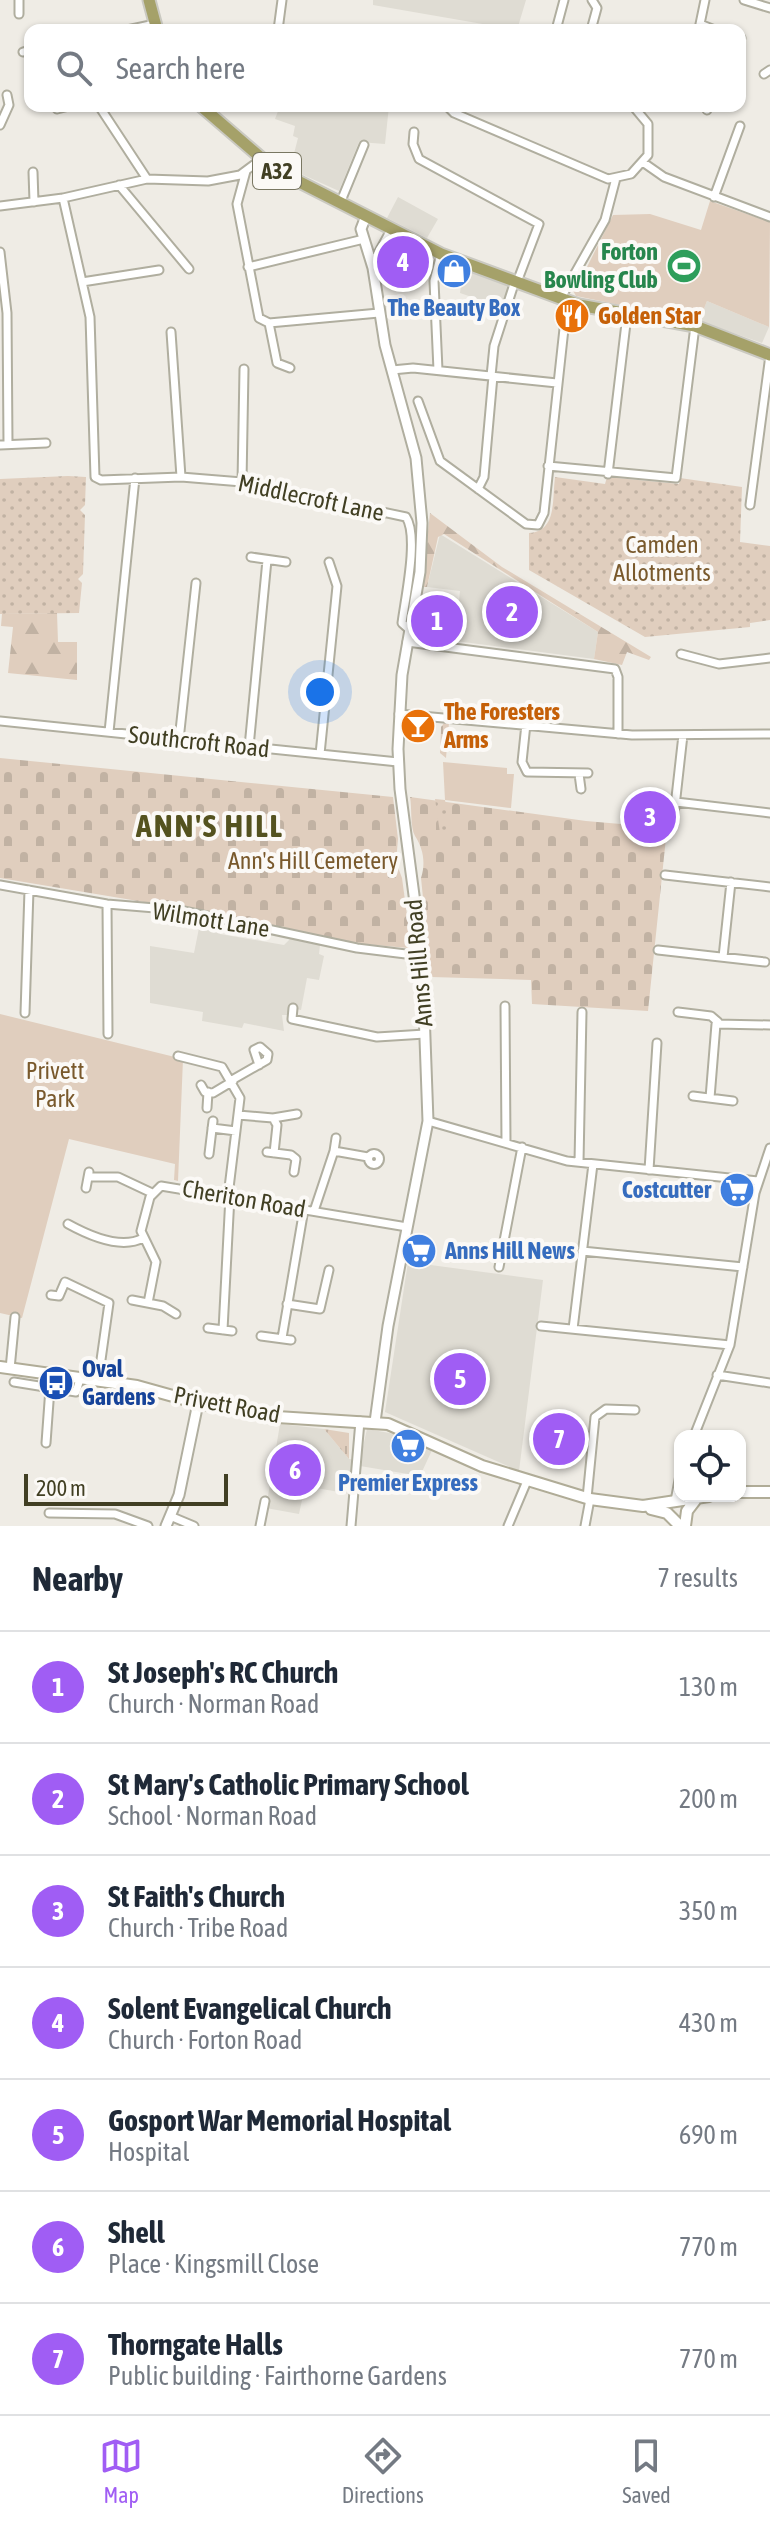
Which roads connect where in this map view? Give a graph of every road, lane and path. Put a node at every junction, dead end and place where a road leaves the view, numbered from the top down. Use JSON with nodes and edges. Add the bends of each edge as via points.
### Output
{"nodes":[{"id":1,"x":19,"y":0,"type":"edge"},
{"id":2,"x":149,"y":0,"type":"edge"},
{"id":3,"x":282,"y":0,"type":"edge"},
{"id":4,"x":564,"y":0,"type":"edge"},
{"id":5,"x":592,"y":0,"type":"edge"},
{"id":6,"x":705,"y":0,"type":"edge"},
{"id":7,"x":744,"y":0,"type":"edge"},
{"id":8,"x":770,"y":8,"type":"edge"},
{"id":9,"x":19,"y":14,"type":"dead end"},
{"id":10,"x":155,"y":24,"type":"edge"},
{"id":11,"x":280,"y":24,"type":"edge"},
{"id":12,"x":558,"y":24,"type":"edge"},
{"id":13,"x":593,"y":24,"type":"edge"},
{"id":14,"x":700,"y":24,"type":"edge"},
{"id":15,"x":7,"y":95,"type":"dead end"},
{"id":16,"x":103,"y":112,"type":"edge"},
{"id":17,"x":208,"y":112,"type":"edge"},
{"id":18,"x":453,"y":112,"type":"edge"},
{"id":19,"x":638,"y":112,"type":"edge"},
{"id":20,"x":0,"y":125,"type":"edge"},
{"id":21,"x":740,"y":126,"type":"dead end"},
{"id":22,"x":414,"y":132,"type":"dead end"},
{"id":23,"x":364,"y":145,"type":"dead end"},
{"id":24,"x":260,"y":160,"type":"junction"},
{"id":25,"x":644,"y":163,"type":"junction"},
{"id":26,"x":246,"y":171,"type":"junction"},
{"id":27,"x":33,"y":172,"type":"dead end"},
{"id":28,"x":616,"y":178,"type":"junction"},
{"id":29,"x":147,"y":179,"type":"junction"},
{"id":30,"x":119,"y":185,"type":"junction"},
{"id":31,"x":714,"y":197,"type":"junction"},
{"id":32,"x":63,"y":198,"type":"junction"},
{"id":33,"x":341,"y":201,"type":"junction"},
{"id":34,"x":34,"y":202,"type":"junction"},
{"id":35,"x":0,"y":206,"type":"edge"},
{"id":36,"x":366,"y":216,"type":"junction"},
{"id":37,"x":770,"y":217,"type":"edge"},
{"id":38,"x":392,"y":230,"type":"junction"},
{"id":39,"x":364,"y":239,"type":"junction"},
{"id":40,"x":0,"y":252,"type":"edge"},
{"id":41,"x":441,"y":254,"type":"junction"},
{"id":42,"x":248,"y":267,"type":"junction"},
{"id":43,"x":373,"y":268,"type":"junction"},
{"id":44,"x":189,"y":269,"type":"dead end"},
{"id":45,"x":159,"y":270,"type":"dead end"},
{"id":46,"x":82,"y":282,"type":"junction"},
{"id":47,"x":516,"y":282,"type":"junction"},
{"id":48,"x":564,"y":299,"type":"junction"},
{"id":49,"x":379,"y":313,"type":"junction"},
{"id":50,"x":627,"y":315,"type":"junction"},
{"id":51,"x":269,"y":323,"type":"junction"},
{"id":52,"x":695,"y":326,"type":"junction"},
{"id":53,"x":171,"y":332,"type":"dead end"},
{"id":54,"x":770,"y":355,"type":"edge"},
{"id":55,"x":290,"y":368,"type":"dead end"},
{"id":56,"x":244,"y":369,"type":"dead end"},
{"id":57,"x":392,"y":370,"type":"junction"},
{"id":58,"x":438,"y":370,"type":"junction"},
{"id":59,"x":492,"y":376,"type":"junction"},
{"id":60,"x":557,"y":383,"type":"junction"},
{"id":61,"x":418,"y":401,"type":"dead end"},
{"id":62,"x":766,"y":408,"type":"edge"},
{"id":63,"x":46,"y":443,"type":"dead end"},
{"id":64,"x":4,"y":444,"type":"edge"},
{"id":65,"x":548,"y":466,"type":"junction"},
{"id":66,"x":608,"y":474,"type":"junction"},
{"id":67,"x":181,"y":477,"type":"junction"},
{"id":68,"x":135,"y":478,"type":"junction"},
{"id":69,"x":242,"y":482,"type":"junction"},
{"id":70,"x":478,"y":489,"type":"junction"},
{"id":71,"x":750,"y":505,"type":"dead end"},
{"id":72,"x":251,"y":557,"type":"dead end"},
{"id":73,"x":267,"y":560,"type":"junction"},
{"id":74,"x":286,"y":562,"type":"dead end"},
{"id":75,"x":329,"y":562,"type":"dead end"},
{"id":76,"x":196,"y":583,"type":"dead end"},
{"id":77,"x":410,"y":630,"type":"junction"},
{"id":78,"x":407,"y":642,"type":"junction"},
{"id":79,"x":681,"y":654,"type":"dead end"},
{"id":80,"x":770,"y":658,"type":"edge"},
{"id":81,"x":399,"y":714,"type":"junction"},
{"id":82,"x":0,"y":721,"type":"edge"},
{"id":83,"x":526,"y":724,"type":"junction"},
{"id":84,"x":109,"y":732,"type":"junction"},
{"id":85,"x":618,"y":734,"type":"junction"},
{"id":86,"x":770,"y":734,"type":"edge"},
{"id":87,"x":683,"y":735,"type":"junction"},
{"id":88,"x":179,"y":740,"type":"junction"},
{"id":89,"x":249,"y":747,"type":"junction"},
{"id":90,"x":320,"y":754,"type":"junction"},
{"id":91,"x":398,"y":762,"type":"junction"},
{"id":92,"x":581,"y":789,"type":"dead end"},
{"id":93,"x":676,"y":802,"type":"junction"},
{"id":94,"x":770,"y":813,"type":"edge"},
{"id":95,"x":673,"y":824,"type":"dead end"},
{"id":96,"x":665,"y":875,"type":"dead end"},
{"id":97,"x":731,"y":882,"type":"junction"},
{"id":98,"x":0,"y":885,"type":"edge"},
{"id":99,"x":770,"y":887,"type":"edge"},
{"id":100,"x":29,"y":890,"type":"junction"},
{"id":101,"x":107,"y":904,"type":"junction"},
{"id":102,"x":658,"y":950,"type":"dead end"},
{"id":103,"x":422,"y":956,"type":"junction"},
{"id":104,"x":723,"y":957,"type":"junction"},
{"id":105,"x":765,"y":962,"type":"dead end"},
{"id":106,"x":505,"y":1006,"type":"dead end"},
{"id":107,"x":293,"y":1008,"type":"dead end"},
{"id":108,"x":582,"y":1012,"type":"dead end"},
{"id":109,"x":678,"y":1012,"type":"dead end"},
{"id":110,"x":25,"y":1013,"type":"dead end"},
{"id":111,"x":292,"y":1019,"type":"junction"},
{"id":112,"x":718,"y":1022,"type":"junction"},
{"id":113,"x":770,"y":1025,"type":"edge"},
{"id":114,"x":290,"y":1029,"type":"dead end"},
{"id":115,"x":108,"y":1034,"type":"dead end"},
{"id":116,"x":425,"y":1034,"type":"junction"},
{"id":117,"x":657,"y":1043,"type":"dead end"},
{"id":118,"x":178,"y":1056,"type":"dead end"},
{"id":119,"x":259,"y":1065,"type":"dead end"},
{"id":120,"x":233,"y":1080,"type":"junction"},
{"id":121,"x":201,"y":1085,"type":"dead end"},
{"id":122,"x":208,"y":1092,"type":"junction"},
{"id":123,"x":693,"y":1096,"type":"dead end"},
{"id":124,"x":710,"y":1098,"type":"junction"},
{"id":125,"x":733,"y":1101,"type":"dead end"},
{"id":126,"x":207,"y":1108,"type":"dead end"},
{"id":127,"x":297,"y":1114,"type":"dead end"},
{"id":128,"x":238,"y":1115,"type":"junction"},
{"id":129,"x":273,"y":1118,"type":"junction"},
{"id":130,"x":428,"y":1121,"type":"junction"},
{"id":131,"x":236,"y":1131,"type":"junction"},
{"id":132,"x":336,"y":1138,"type":"dead end"},
{"id":133,"x":506,"y":1142,"type":"junction"},
{"id":134,"x":522,"y":1147,"type":"junction"},
{"id":135,"x":334,"y":1151,"type":"junction"},
{"id":136,"x":769,"y":1152,"type":"edge"},
{"id":137,"x":209,"y":1154,"type":"dead end"},
{"id":138,"x":368,"y":1157,"type":"dead end"},
{"id":139,"x":579,"y":1162,"type":"junction"},
{"id":140,"x":593,"y":1164,"type":"junction"},
{"id":141,"x":649,"y":1170,"type":"junction"},
{"id":142,"x":294,"y":1172,"type":"dead end"},
{"id":143,"x":758,"y":1181,"type":"junction"},
{"id":144,"x":86,"y":1188,"type":"dead end"},
{"id":145,"x":152,"y":1193,"type":"junction"},
{"id":146,"x":229,"y":1196,"type":"junction"},
{"id":147,"x":304,"y":1209,"type":"junction"},
{"id":148,"x":314,"y":1211,"type":"junction"},
{"id":149,"x":68,"y":1224,"type":"dead end"},
{"id":150,"x":407,"y":1227,"type":"junction"},
{"id":151,"x":143,"y":1238,"type":"junction"},
{"id":152,"x":582,"y":1251,"type":"junction"},
{"id":153,"x":499,"y":1267,"type":"dead end"},
{"id":154,"x":743,"y":1267,"type":"junction"},
{"id":155,"x":329,"y":1270,"type":"dead end"},
{"id":156,"x":51,"y":1295,"type":"dead end"},
{"id":157,"x":132,"y":1300,"type":"dead end"},
{"id":158,"x":148,"y":1303,"type":"junction"},
{"id":159,"x":287,"y":1304,"type":"junction"},
{"id":160,"x":176,"y":1314,"type":"dead end"},
{"id":161,"x":15,"y":1317,"type":"dead end"},
{"id":162,"x":541,"y":1326,"type":"dead end"},
{"id":163,"x":208,"y":1328,"type":"dead end"},
{"id":164,"x":573,"y":1329,"type":"junction"},
{"id":165,"x":261,"y":1336,"type":"dead end"},
{"id":166,"x":730,"y":1345,"type":"junction"},
{"id":167,"x":5,"y":1368,"type":"edge"},
{"id":168,"x":717,"y":1375,"type":"junction"},
{"id":169,"x":80,"y":1379,"type":"junction"},
{"id":170,"x":98,"y":1381,"type":"junction"},
{"id":171,"x":14,"y":1382,"type":"dead end"},
{"id":172,"x":770,"y":1383,"type":"edge"},
{"id":173,"x":50,"y":1388,"type":"junction"},
{"id":174,"x":198,"y":1403,"type":"junction"},
{"id":175,"x":635,"y":1410,"type":"dead end"},
{"id":176,"x":360,"y":1420,"type":"junction"},
{"id":177,"x":375,"y":1422,"type":"junction"},
{"id":178,"x":696,"y":1430,"type":"edge"},
{"id":179,"x":45,"y":1443,"type":"dead end"},
{"id":180,"x":527,"y":1481,"type":"junction"},
{"id":181,"x":674,"y":1492,"type":"edge"},
{"id":182,"x":746,"y":1492,"type":"edge"},
{"id":183,"x":770,"y":1492,"type":"edge"},
{"id":184,"x":589,"y":1498,"type":"junction"},
{"id":185,"x":265,"y":1501,"type":"dead end"},
{"id":186,"x":674,"y":1501,"type":"edge"},
{"id":187,"x":675,"y":1502,"type":"edge"},
{"id":188,"x":694,"y":1502,"type":"edge"},
{"id":189,"x":662,"y":1503,"type":"junction"},
{"id":190,"x":633,"y":1506,"type":"junction"},
{"id":191,"x":49,"y":1513,"type":"dead end"},
{"id":192,"x":168,"y":1521,"type":"edge"},
{"id":193,"x":148,"y":1526,"type":"edge"},
{"id":194,"x":194,"y":1526,"type":"edge"},
{"id":195,"x":260,"y":1526,"type":"edge"},
{"id":196,"x":351,"y":1526,"type":"edge"},
{"id":197,"x":508,"y":1526,"type":"edge"},
{"id":198,"x":585,"y":1526,"type":"edge"},
{"id":199,"x":683,"y":1526,"type":"edge"}],
"edges":[{"from":1,"to":9,"type":"street"},
{"from":2,"to":10,"type":"main road"},
{"from":3,"to":11,"type":"street"},
{"from":4,"to":12,"type":"street"},
{"from":5,"to":13,"type":"street","via":[[597,8]]},
{"from":6,"to":14,"type":"street"},
{"from":7,"to":8,"type":"street"},
{"from":15,"to":20,"type":"street","via":[[12,105]]},
{"from":16,"to":29,"type":"street"},
{"from":17,"to":24,"type":"main road","number":"A32"},
{"from":18,"to":28,"type":"street","via":[[601,178]]},
{"from":19,"to":25,"type":"street","via":[[651,135]]},
{"from":21,"to":31,"type":"street"},
{"from":22,"to":47,"type":"street","via":[[419,159],[539,224]]},
{"from":23,"to":33,"type":"street"},
{"from":24,"to":26,"type":"street"},
{"from":24,"to":33,"type":"main road","number":"A32"},
{"from":25,"to":28,"type":"street"},
{"from":25,"to":31,"type":"street"},
{"from":26,"to":29,"type":"street","via":[[208,181]]},
{"from":26,"to":42,"type":"street","via":[[237,204]]},
{"from":27,"to":34,"type":"street"},
{"from":28,"to":48,"type":"street","via":[[605,220]]},
{"from":29,"to":30,"type":"street"},
{"from":30,"to":32,"type":"street"},
{"from":30,"to":44,"type":"street"},
{"from":31,"to":37,"type":"street"},
{"from":32,"to":34,"type":"street"},
{"from":32,"to":46,"type":"street"},
{"from":33,"to":36,"type":"main road","number":"A32"},
{"from":34,"to":35,"type":"street"},
{"from":36,"to":38,"type":"main road","number":"A32"},
{"from":36,"to":39,"type":"street","name":"Anns Hill Road"},
{"from":38,"to":41,"type":"main road","number":"A32"},
{"from":38,"to":43,"type":"street"},
{"from":39,"to":42,"type":"street"},
{"from":39,"to":43,"type":"street","name":"Anns Hill Road"},
{"from":40,"to":64,"type":"street","via":[[7,313]]},
{"from":41,"to":47,"type":"main road","number":"A32"},
{"from":41,"to":58,"type":"street","via":[[434,281]]},
{"from":42,"to":51,"type":"street","via":[[259,318]]},
{"from":43,"to":49,"type":"street","name":"Anns Hill Road"},
{"from":45,"to":46,"type":"street"},
{"from":46,"to":68,"type":"street","name":"Middlecroft Lane","via":[[91,326],[94,473],[98,479]]},
{"from":47,"to":48,"type":"main road","number":"A32"},
{"from":47,"to":59,"type":"street","via":[[494,346]]},
{"from":48,"to":50,"type":"main road","number":"A32"},
{"from":48,"to":60,"type":"street"},
{"from":49,"to":51,"type":"street"},
{"from":49,"to":57,"type":"street","name":"Anns Hill Road"},
{"from":50,"to":52,"type":"main road","number":"A32"},
{"from":50,"to":66,"type":"street"},
{"from":51,"to":55,"type":"street","via":[[277,363]]},
{"from":52,"to":54,"type":"main road","number":"A32"},
{"from":52,"to":66,"type":"street","via":[[676,478]]},
{"from":53,"to":67,"type":"street"},
{"from":54,"to":62,"type":"street"},
{"from":56,"to":69,"type":"street"},
{"from":57,"to":58,"type":"street"},
{"from":57,"to":77,"type":"street","name":"Anns Hill Road","via":[[420,482],[422,539]]},
{"from":58,"to":59,"type":"street"},
{"from":59,"to":60,"type":"street"},
{"from":59,"to":70,"type":"street","via":[[484,477]]},
{"from":60,"to":65,"type":"street"},
{"from":61,"to":70,"type":"street","via":[[440,461]]},
{"from":62,"to":71,"type":"street"},
{"from":63,"to":64,"type":"street"},
{"from":65,"to":66,"type":"street"},
{"from":65,"to":70,"type":"street","via":[[544,513],[535,526]]},
{"from":67,"to":68,"type":"street","name":"Middlecroft Lane"},
{"from":67,"to":69,"type":"street","name":"Middlecroft Lane"},
{"from":68,"to":84,"type":"street"},
{"from":69,"to":77,"type":"street","name":"Middlecroft Lane","via":[[409,519],[402,623]]},
{"from":72,"to":73,"type":"street"},
{"from":73,"to":74,"type":"street"},
{"from":73,"to":89,"type":"street"},
{"from":75,"to":90,"type":"street","via":[[337,586]]},
{"from":76,"to":88,"type":"street"},
{"from":77,"to":78,"type":"street","name":"Anns Hill Road"},
{"from":78,"to":81,"type":"street","name":"Anns Hill Road"},
{"from":78,"to":85,"type":"street","via":[[615,669]]},
{"from":79,"to":80,"type":"street","via":[[719,664]]},
{"from":81,"to":83,"type":"street"},
{"from":81,"to":91,"type":"street","name":"Anns Hill Road"},
{"from":82,"to":84,"type":"street","name":"Southcroft Road"},
{"from":83,"to":85,"type":"street"},
{"from":83,"to":92,"type":"street","via":[[526,771],[584,774]]},
{"from":84,"to":88,"type":"street","name":"Southcroft Road"},
{"from":85,"to":87,"type":"street"},
{"from":86,"to":87,"type":"street"},
{"from":87,"to":93,"type":"street"},
{"from":88,"to":89,"type":"street","name":"Southcroft Road"},
{"from":89,"to":90,"type":"street","name":"Southcroft Road"},
{"from":90,"to":91,"type":"street","name":"Southcroft Road"},
{"from":91,"to":103,"type":"street","name":"Anns Hill Road"},
{"from":93,"to":94,"type":"street"},
{"from":93,"to":95,"type":"street"},
{"from":96,"to":97,"type":"street"},
{"from":97,"to":99,"type":"street"},
{"from":97,"to":104,"type":"street"},
{"from":98,"to":100,"type":"street","name":"Wilmott Lane"},
{"from":100,"to":101,"type":"street","name":"Wilmott Lane"},
{"from":100,"to":110,"type":"street"},
{"from":101,"to":103,"type":"street","name":"Wilmott Lane","via":[[179,910],[357,948]]},
{"from":101,"to":115,"type":"street"},
{"from":102,"to":104,"type":"street"},
{"from":103,"to":116,"type":"street","name":"Anns Hill Road"},
{"from":104,"to":105,"type":"street"},
{"from":106,"to":133,"type":"street"},
{"from":107,"to":111,"type":"street"},
{"from":108,"to":139,"type":"street"},
{"from":109,"to":112,"type":"street"},
{"from":111,"to":114,"type":"street"},
{"from":111,"to":116,"type":"street","via":[[377,1037]]},
{"from":112,"to":113,"type":"street"},
{"from":112,"to":124,"type":"street"},
{"from":116,"to":130,"type":"street","name":"Anns Hill Road"},
{"from":117,"to":141,"type":"street"},
{"from":118,"to":120,"type":"street","via":[[222,1067]]},
{"from":119,"to":120,"type":"street"},
{"from":120,"to":122,"type":"street"},
{"from":120,"to":128,"type":"street","via":[[240,1098]]},
{"from":121,"to":122,"type":"street"},
{"from":122,"to":126,"type":"street"},
{"from":123,"to":124,"type":"street"},
{"from":124,"to":125,"type":"street"},
{"from":127,"to":129,"type":"street"},
{"from":128,"to":129,"type":"street"},
{"from":128,"to":131,"type":"street"},
{"from":129,"to":142,"type":"street","via":[[277,1125],[270,1152],[296,1159]]},
{"from":130,"to":133,"type":"street"},
{"from":130,"to":150,"type":"street","name":"Anns Hill Road"},
{"from":131,"to":137,"type":"street","via":[[213,1124]]},
{"from":131,"to":146,"type":"street"},
{"from":132,"to":135,"type":"street"},
{"from":133,"to":134,"type":"street"},
{"from":134,"to":139,"type":"street"},
{"from":134,"to":153,"type":"street"},
{"from":135,"to":138,"type":"street"},
{"from":135,"to":148,"type":"street"},
{"from":136,"to":143,"type":"street"},
{"from":139,"to":140,"type":"street"},
{"from":140,"to":141,"type":"street"},
{"from":140,"to":152,"type":"street"},
{"from":141,"to":143,"type":"street"},
{"from":143,"to":154,"type":"street"},
{"from":144,"to":145,"type":"street","via":[[89,1174],[118,1177]]},
{"from":145,"to":146,"type":"street","name":"Cheriton Road","via":[[167,1185]]},
{"from":145,"to":151,"type":"street","name":"Cheriton Road"},
{"from":146,"to":147,"type":"street","name":"Cheriton Road"},
{"from":146,"to":163,"type":"street","via":[[228,1331]]},
{"from":147,"to":148,"type":"street","name":"Cheriton Road"},
{"from":147,"to":159,"type":"street"},
{"from":148,"to":150,"type":"street","name":"Cheriton Road"},
{"from":149,"to":151,"type":"street","via":[[129,1243]]},
{"from":150,"to":177,"type":"street","name":"Anns Hill Road"},
{"from":151,"to":158,"type":"street","name":"Cheriton Road","via":[[156,1262]]},
{"from":152,"to":154,"type":"street"},
{"from":152,"to":164,"type":"street"},
{"from":154,"to":166,"type":"street"},
{"from":155,"to":159,"type":"street","via":[[320,1309]]},
{"from":156,"to":170,"type":"street","via":[[59,1296],[66,1279],[111,1300]]},
{"from":157,"to":158,"type":"street"},
{"from":158,"to":160,"type":"street"},
{"from":159,"to":165,"type":"street","via":[[286,1339]]},
{"from":161,"to":167,"type":"street"},
{"from":162,"to":164,"type":"street"},
{"from":164,"to":166,"type":"street"},
{"from":166,"to":168,"type":"street"},
{"from":167,"to":169,"type":"main road","name":"Privett Road"},
{"from":168,"to":172,"type":"street"},
{"from":168,"to":178,"type":"street"},
{"from":169,"to":170,"type":"main road","name":"Privett Road"},
{"from":169,"to":173,"type":"street","name":"Privett Road","via":[[77,1392]]},
{"from":170,"to":174,"type":"main road","name":"Privett Road"},
{"from":171,"to":173,"type":"street","name":"Privett Road"},
{"from":173,"to":179,"type":"street"},
{"from":174,"to":176,"type":"main road","name":"Privett Road","via":[[277,1417]]},
{"from":174,"to":192,"type":"street","via":[[186,1468]]},
{"from":175,"to":184,"type":"street","via":[[606,1409],[595,1417]]},
{"from":176,"to":177,"type":"main road","name":"Privett Road"},
{"from":176,"to":196,"type":"street"},
{"from":177,"to":180,"type":"main road","name":"Privett Road"},
{"from":180,"to":184,"type":"main road","name":"Privett Road"},
{"from":180,"to":197,"type":"street"},
{"from":181,"to":189,"type":"street"},
{"from":182,"to":183,"type":"main road"},
{"from":184,"to":190,"type":"main road","name":"Privett Road"},
{"from":184,"to":198,"type":"street"},
{"from":185,"to":195,"type":"street"},
{"from":186,"to":189,"type":"main road"},
{"from":187,"to":199,"type":"main road"},
{"from":188,"to":199,"type":"main road"},
{"from":189,"to":190,"type":"main road"},
{"from":190,"to":199,"type":"main road","via":[[663,1511]]},
{"from":191,"to":193,"type":"street","via":[[115,1514]]},
{"from":192,"to":194,"type":"street"}]}
